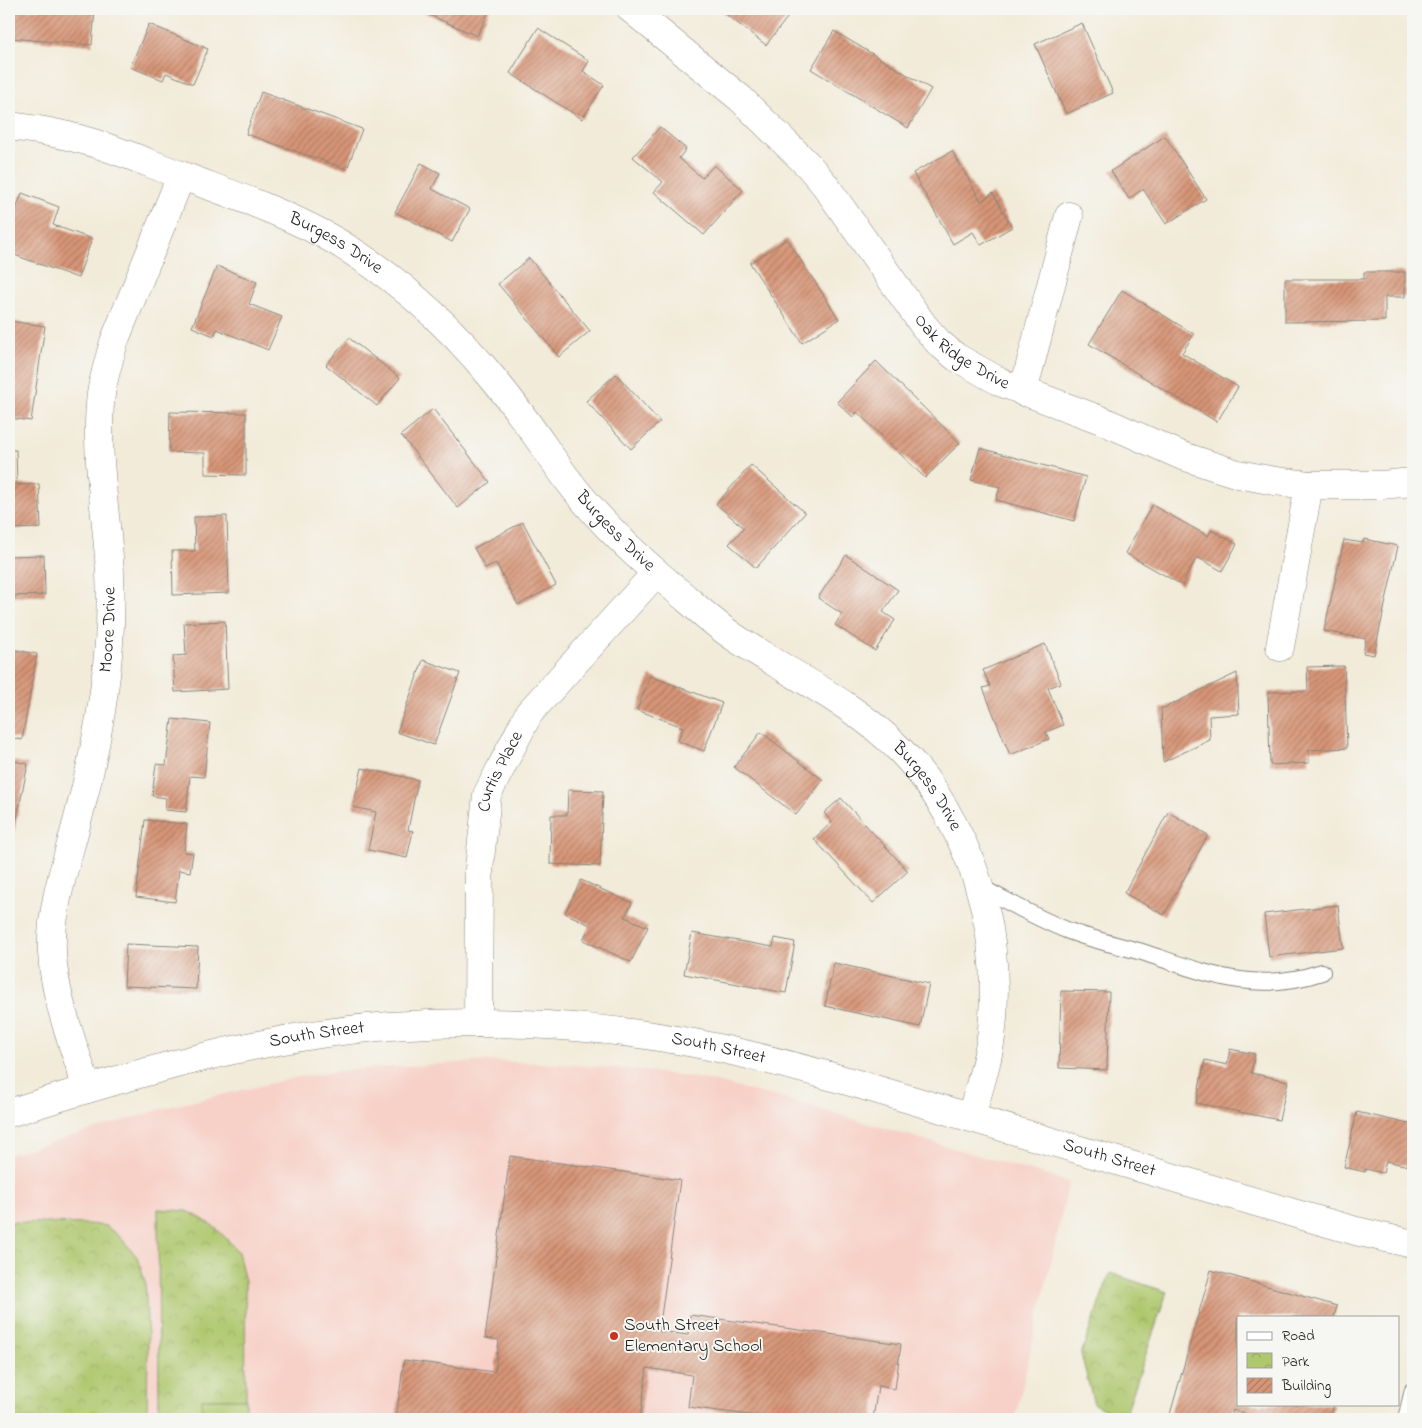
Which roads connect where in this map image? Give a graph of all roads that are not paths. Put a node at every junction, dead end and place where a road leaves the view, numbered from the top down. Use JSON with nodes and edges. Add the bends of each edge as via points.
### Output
{"nodes":[{"id":1,"x":631,"y":9,"type":"edge"},
{"id":2,"x":9,"y":126,"type":"edge"},
{"id":3,"x":181,"y":176,"type":"junction"},
{"id":4,"x":1069,"y":216,"type":"dead end"},
{"id":5,"x":1023,"y":392,"type":"junction"},
{"id":6,"x":1413,"y":482,"type":"edge"},
{"id":7,"x":1309,"y":485,"type":"junction"},
{"id":8,"x":656,"y":573,"type":"junction"},
{"id":9,"x":1280,"y":647,"type":"dead end"},
{"id":10,"x":980,"y":887,"type":"junction"},
{"id":11,"x":1322,"y":972,"type":"dead end"},
{"id":12,"x":478,"y":1023,"type":"junction"},
{"id":13,"x":87,"y":1089,"type":"junction"},
{"id":14,"x":9,"y":1113,"type":"edge"},
{"id":15,"x":971,"y":1118,"type":"junction"},
{"id":16,"x":1413,"y":1244,"type":"edge"},
{"id":17,"x":1413,"y":1390,"type":"edge"},
{"id":18,"x":1406,"y":1419,"type":"edge"}],
"edges":[{"from":1,"to":5,"type":"street","name":"Oak Ridge Drive","via":[[741,99],[809,166],[939,343],[1002,384]]},
{"from":2,"to":3,"type":"street","name":"Burgess Drive","via":[[86,140]]},
{"from":3,"to":8,"type":"street","name":"Burgess Drive","via":[[322,234],[403,288],[495,380],[569,482]]},
{"from":3,"to":13,"type":"street","name":"Moore Drive","via":[[114,342],[102,394],[100,455],[110,574],[106,672],[89,776],[52,928],[54,972]]},
{"from":4,"to":5,"type":"street"},
{"from":5,"to":7,"type":"street","name":"Oak Ridge Drive","via":[[1102,420],[1210,465],[1238,474]]},
{"from":6,"to":7,"type":"street","name":"Oak Ridge Drive"},
{"from":7,"to":9,"type":"street"},
{"from":8,"to":10,"type":"street","name":"Burgess Drive","via":[[732,636],[856,713],[899,749],[953,823]]},
{"from":8,"to":12,"type":"street","name":"Curtis Place","via":[[529,713],[487,795],[479,869]]},
{"from":10,"to":11,"type":"lane","via":[[1069,931],[1211,975],[1270,983],[1303,979]]},
{"from":10,"to":15,"type":"street","name":"Burgess Drive","via":[[989,928],[994,994],[990,1041]]},
{"from":12,"to":13,"type":"street","name":"South Street","via":[[387,1026],[270,1043],[214,1054]]},
{"from":12,"to":15,"type":"street","name":"South Street","via":[[585,1028],[690,1042],[798,1067]]},
{"from":13,"to":14,"type":"street","name":"South Street"},
{"from":15,"to":16,"type":"street","name":"South Street","via":[[1356,1231]]},
{"from":17,"to":18,"type":"lane"}]}
